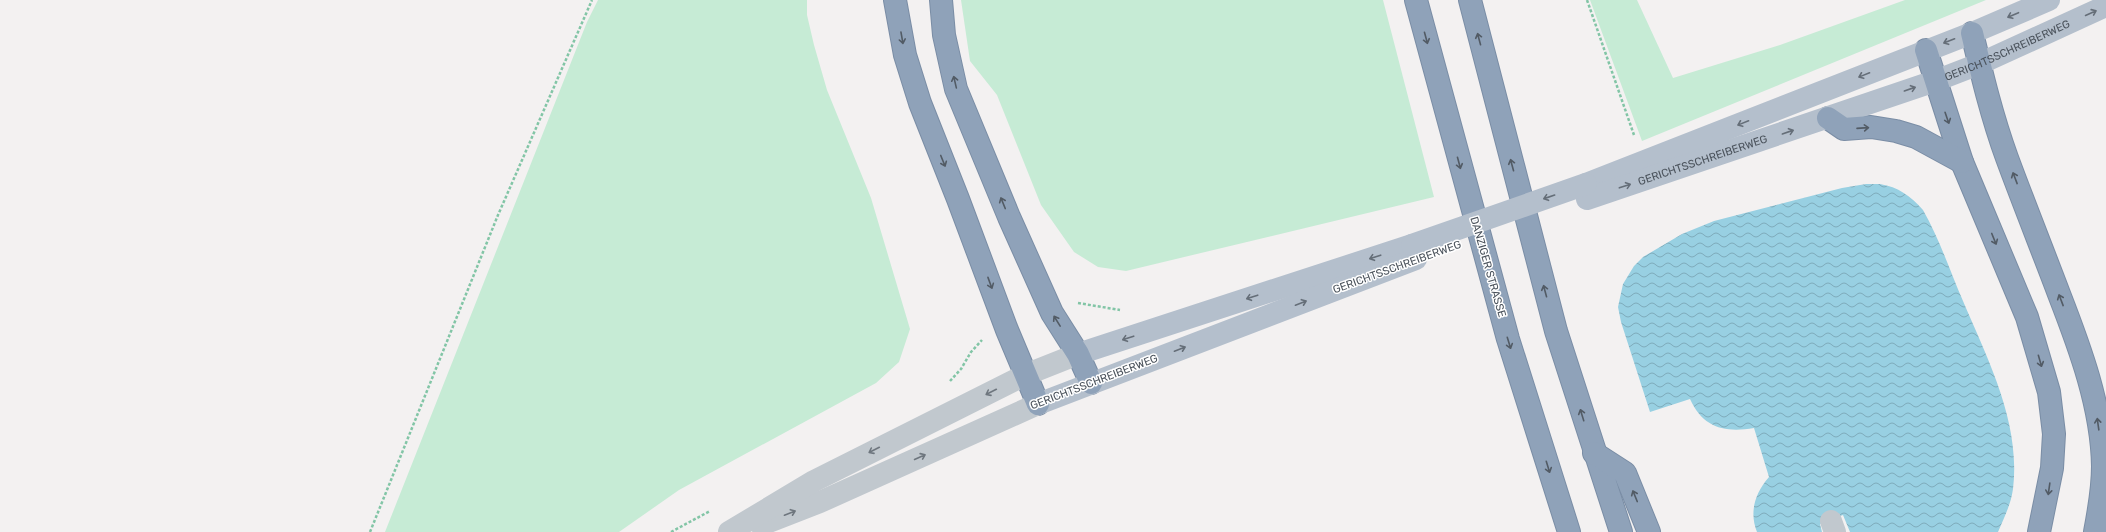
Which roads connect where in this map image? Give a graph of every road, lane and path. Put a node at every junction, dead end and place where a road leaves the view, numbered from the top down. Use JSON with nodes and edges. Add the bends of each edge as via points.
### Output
{"nodes":[{"id":1,"x":592,"y":0,"type":"edge"},
{"id":2,"x":895,"y":0,"type":"edge"},
{"id":3,"x":941,"y":0,"type":"edge"},
{"id":4,"x":1416,"y":0,"type":"edge"},
{"id":5,"x":1470,"y":0,"type":"edge"},
{"id":6,"x":1587,"y":0,"type":"edge"},
{"id":7,"x":2049,"y":0,"type":"edge"},
{"id":8,"x":2106,"y":6,"type":"edge"},
{"id":9,"x":1972,"y":33,"type":"junction"},
{"id":10,"x":1926,"y":50,"type":"junction"},
{"id":11,"x":1979,"y":64,"type":"junction"},
{"id":12,"x":1935,"y":81,"type":"junction"},
{"id":13,"x":1828,"y":118,"type":"junction"},
{"id":14,"x":1636,"y":140,"type":"dead end"},
{"id":15,"x":1962,"y":162,"type":"junction"},
{"id":16,"x":1586,"y":191,"type":"junction"},
{"id":17,"x":1414,"y":252,"type":"junction"},
{"id":18,"x":1078,"y":354,"type":"junction"},
{"id":19,"x":1026,"y":375,"type":"junction"},
{"id":20,"x":1091,"y":383,"type":"junction"},
{"id":21,"x":1038,"y":404,"type":"junction"},
{"id":22,"x":1594,"y":453,"type":"junction"},
{"id":23,"x":370,"y":532,"type":"edge"},
{"id":24,"x":729,"y":532,"type":"edge"},
{"id":25,"x":741,"y":532,"type":"edge"},
{"id":26,"x":1569,"y":532,"type":"edge"},
{"id":27,"x":1621,"y":532,"type":"edge"},
{"id":28,"x":1649,"y":532,"type":"edge"},
{"id":29,"x":2039,"y":532,"type":"edge"},
{"id":30,"x":2095,"y":532,"type":"edge"}],
"edges":[{"from":1,"to":23,"type":"path","via":[[498,215]]},
{"from":2,"to":19,"type":"highway","one_way":true,"via":[[904,55],[920,103]]},
{"from":18,"to":3,"type":"highway","one_way":true,"via":[[1052,313],[956,89],[944,35]]},
{"from":4,"to":26,"type":"highway","name":"DANZIGER STRASSE","one_way":true,"via":[[1506,331]]},
{"from":22,"to":5,"type":"highway","one_way":true,"via":[[1556,332]]},
{"from":6,"to":14,"type":"path"},
{"from":7,"to":9,"type":"main road","name":"GERICHTSSCHREIBERWEG","one_way":true},
{"from":11,"to":8,"type":"main road","name":"GERICHTSSCHREIBERWEG","one_way":true},
{"from":9,"to":10,"type":"main road","name":"GERICHTSSCHREIBERWEG","one_way":true},
{"from":9,"to":11,"type":"highway"},
{"from":10,"to":12,"type":"highway"},
{"from":10,"to":16,"type":"main road","name":"GERICHTSSCHREIBERWEG","one_way":true},
{"from":11,"to":12,"type":"main road","name":"GERICHTSSCHREIBERWEG"},
{"from":30,"to":11,"type":"highway","one_way":true,"via":[[2103,466],[2097,420],[2088,381],[2079,345],[2006,157]]},
{"from":13,"to":12,"type":"main road","name":"GERICHTSSCHREIBERWEG","one_way":true},
{"from":12,"to":15,"type":"highway","one_way":true},
{"from":13,"to":15,"type":"highway","one_way":true,"via":[[1844,130],[1870,128],[1896,131],[1916,138]]},
{"from":16,"to":13,"type":"main road","name":"GERICHTSSCHREIBERWEG","one_way":true},
{"from":15,"to":29,"type":"highway","one_way":true,"via":[[2027,317],[2049,392],[2054,434],[2053,455],[2048,496]]},
{"from":16,"to":17,"type":"main road","name":"GERICHTSSCHREIBERWEG"},
{"from":17,"to":18,"type":"main road","name":"GERICHTSSCHREIBERWEG","one_way":true},
{"from":20,"to":17,"type":"main road","name":"GERICHTSSCHREIBERWEG","one_way":true},
{"from":18,"to":19,"type":"street","name":"GERICHTSSCHREIBERWEG"},
{"from":18,"to":20,"type":"highway"},
{"from":19,"to":21,"type":"highway"},
{"from":19,"to":24,"type":"street","name":"GERICHTSSCHREIBERWEG","one_way":true,"via":[[814,481]]},
{"from":20,"to":21,"type":"main road","name":"GERICHTSSCHREIBERWEG"},
{"from":25,"to":21,"type":"street","name":"GERICHTSSCHREIBERWEG","one_way":true,"via":[[820,502]]},
{"from":22,"to":27,"type":"highway"},
{"from":28,"to":22,"type":"highway","one_way":true,"via":[[1625,473]]}]}
